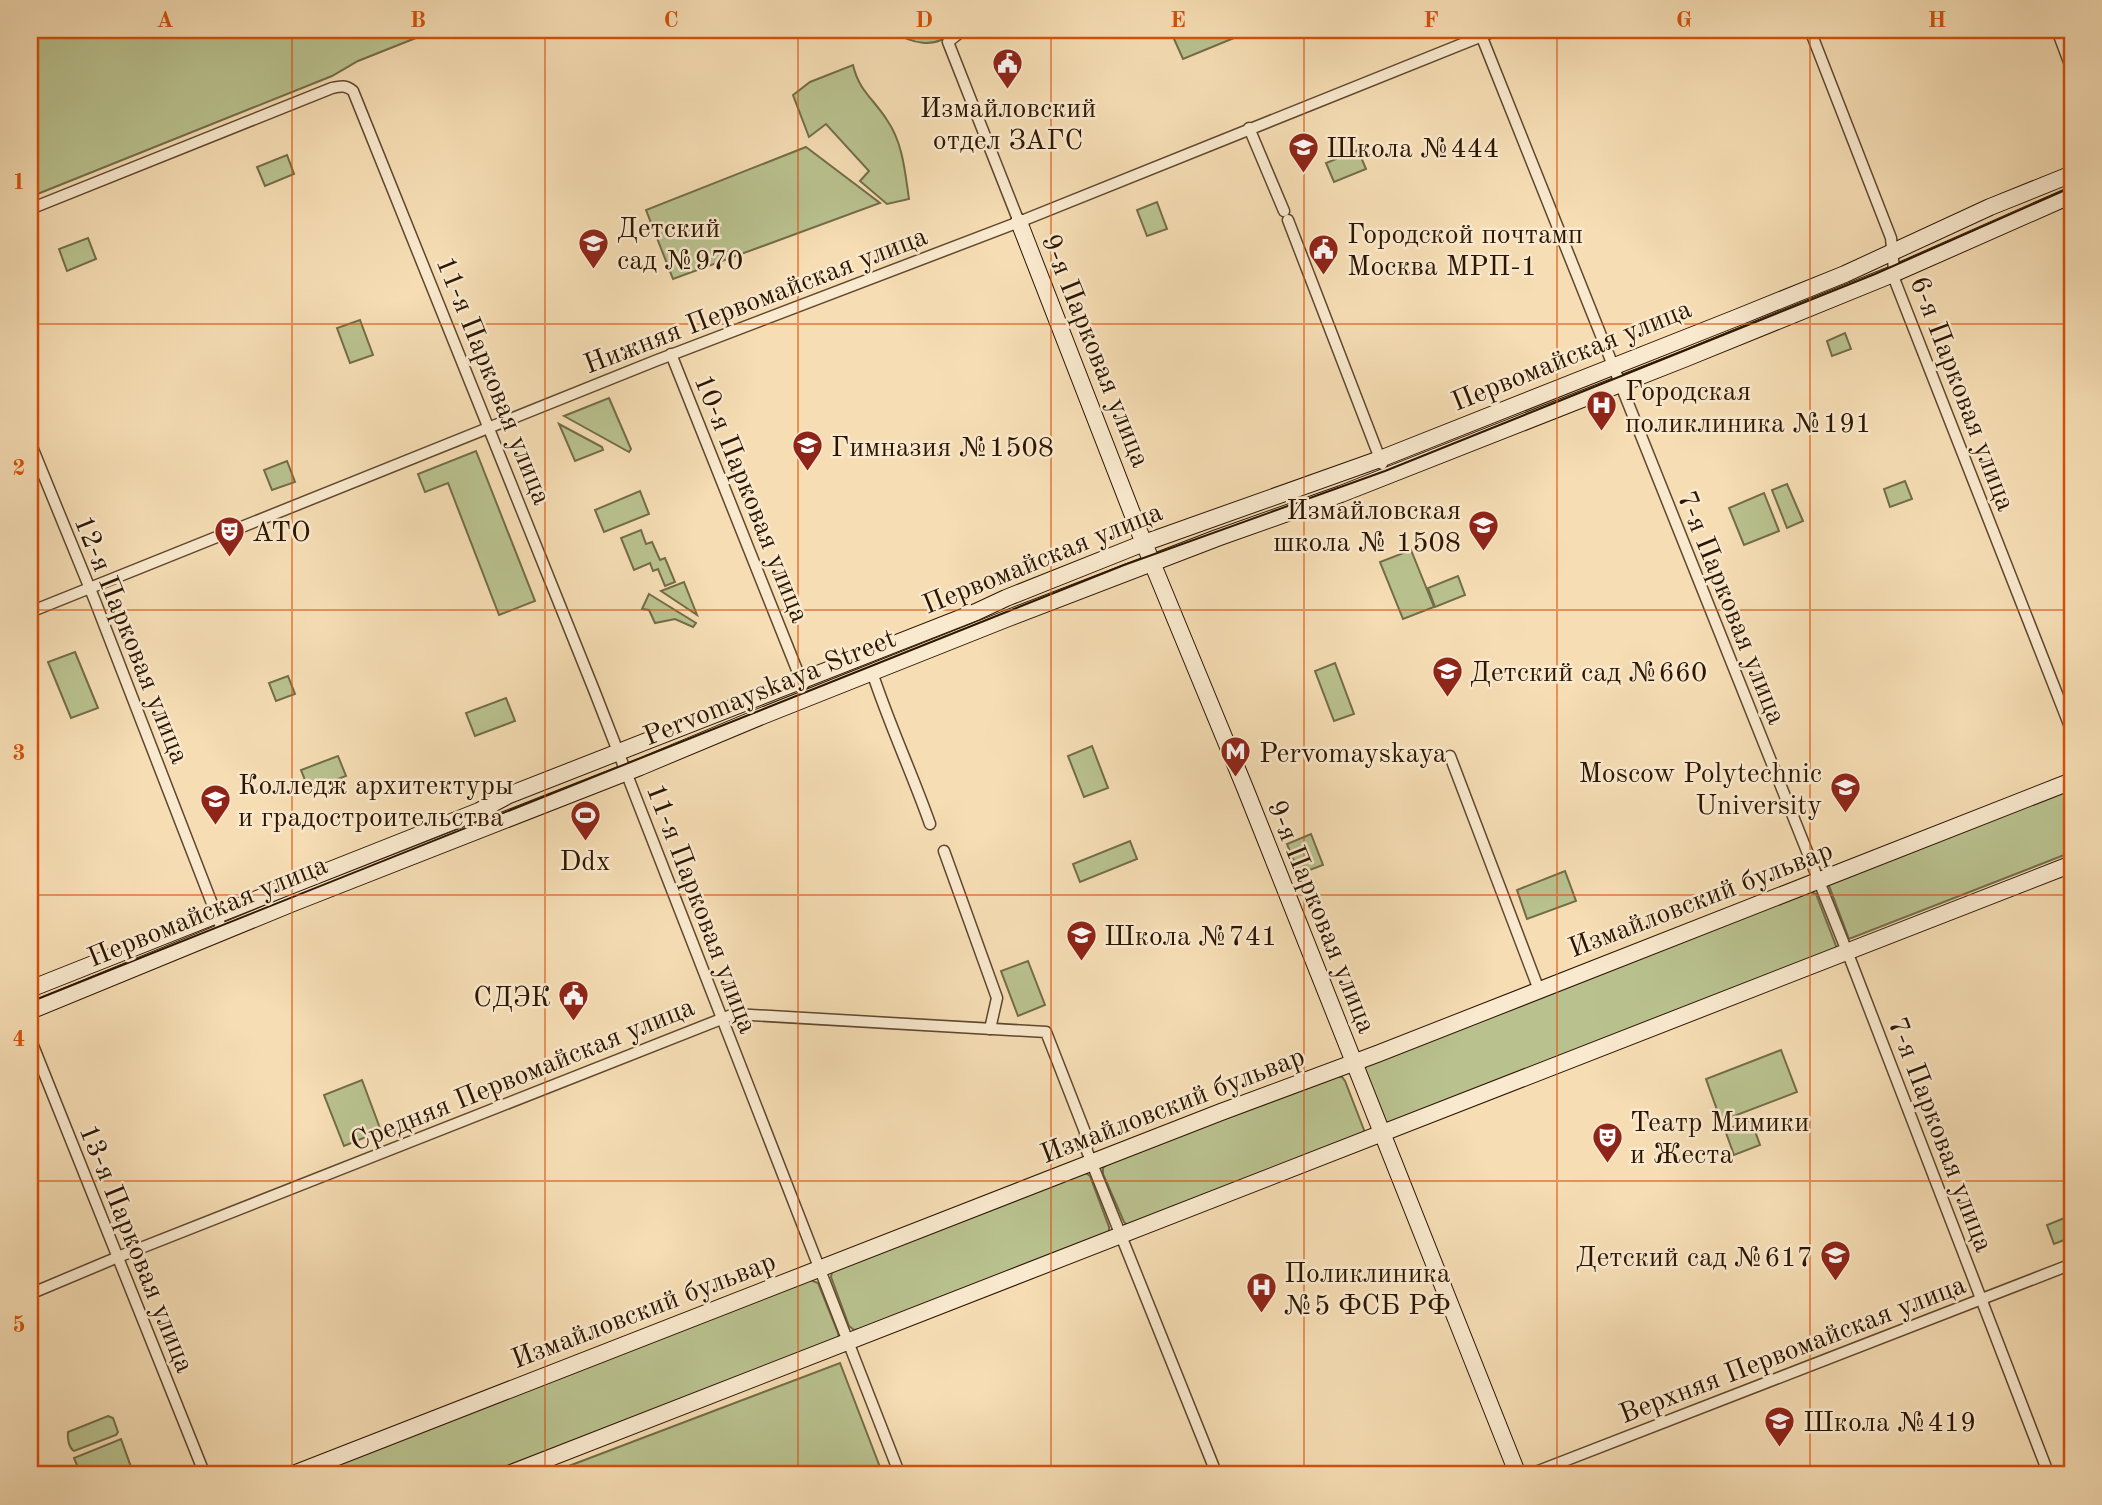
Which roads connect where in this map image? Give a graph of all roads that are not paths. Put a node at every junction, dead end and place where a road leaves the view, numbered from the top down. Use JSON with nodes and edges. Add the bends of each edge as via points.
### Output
{"nodes":[{"id":1,"x":963,"y":30,"type":"edge"},
{"id":2,"x":1497,"y":30,"type":"edge"},
{"id":3,"x":1810,"y":30,"type":"edge"},
{"id":4,"x":2057,"y":30,"type":"edge"},
{"id":5,"x":1480,"y":33,"type":"edge"},
{"id":6,"x":2072,"y":70,"type":"edge"},
{"id":7,"x":1249,"y":128,"type":"junction"},
{"id":8,"x":2072,"y":173,"type":"edge"},
{"id":9,"x":2072,"y":195,"type":"edge"},
{"id":10,"x":30,"y":209,"type":"edge"},
{"id":11,"x":1019,"y":222,"type":"junction"},
{"id":12,"x":1893,"y":251,"type":"junction"},
{"id":13,"x":1893,"y":274,"type":"junction"},
{"id":14,"x":671,"y":354,"type":"junction"},
{"id":15,"x":1612,"y":366,"type":"junction"},
{"id":16,"x":1619,"y":384,"type":"junction"},
{"id":17,"x":489,"y":427,"type":"junction"},
{"id":18,"x":30,"y":442,"type":"edge"},
{"id":19,"x":1380,"y":459,"type":"junction"},
{"id":20,"x":1387,"y":476,"type":"junction"},
{"id":21,"x":1144,"y":543,"type":"junction"},
{"id":22,"x":1152,"y":563,"type":"junction"},
{"id":23,"x":90,"y":588,"type":"junction"},
{"id":24,"x":30,"y":612,"type":"edge"},
{"id":25,"x":872,"y":672,"type":"junction"},
{"id":26,"x":802,"y":681,"type":"junction"},
{"id":27,"x":808,"y":697,"type":"junction"},
{"id":28,"x":2072,"y":732,"type":"edge"},
{"id":29,"x":618,"y":751,"type":"junction"},
{"id":30,"x":1450,"y":756,"type":"dead end"},
{"id":31,"x":626,"y":772,"type":"junction"},
{"id":32,"x":2072,"y":781,"type":"edge"},
{"id":33,"x":930,"y":824,"type":"dead end"},
{"id":34,"x":944,"y":851,"type":"dead end"},
{"id":35,"x":2072,"y":864,"type":"edge"},
{"id":36,"x":1818,"y":880,"type":"junction"},
{"id":37,"x":218,"y":915,"type":"junction"},
{"id":38,"x":223,"y":932,"type":"junction"},
{"id":39,"x":1847,"y":952,"type":"junction"},
{"id":40,"x":30,"y":989,"type":"edge"},
{"id":41,"x":1539,"y":990,"type":"junction"},
{"id":42,"x":30,"y":1011,"type":"edge"},
{"id":43,"x":722,"y":1018,"type":"junction"},
{"id":44,"x":990,"y":1029,"type":"junction"},
{"id":45,"x":30,"y":1038,"type":"edge"},
{"id":46,"x":1353,"y":1062,"type":"junction"},
{"id":47,"x":1382,"y":1135,"type":"junction"},
{"id":48,"x":1092,"y":1163,"type":"junction"},
{"id":49,"x":1121,"y":1235,"type":"junction"},
{"id":50,"x":118,"y":1257,"type":"junction"},
{"id":51,"x":2072,"y":1264,"type":"edge"},
{"id":52,"x":820,"y":1268,"type":"junction"},
{"id":53,"x":30,"y":1294,"type":"edge"},
{"id":54,"x":1982,"y":1299,"type":"junction"},
{"id":55,"x":848,"y":1342,"type":"junction"},
{"id":56,"x":205,"y":1475,"type":"edge"},
{"id":57,"x":290,"y":1475,"type":"edge"},
{"id":58,"x":506,"y":1475,"type":"edge"},
{"id":59,"x":900,"y":1475,"type":"edge"},
{"id":60,"x":1217,"y":1475,"type":"edge"},
{"id":61,"x":1518,"y":1475,"type":"edge"},
{"id":62,"x":1528,"y":1475,"type":"edge"},
{"id":63,"x":2049,"y":1475,"type":"edge"}],
"edges":[{"from":1,"to":11,"type":"street","name":"9-я Парковая улица","via":[[948,42]]},
{"from":2,"to":5,"type":"street","name":"Нижняя Первомайская улица"},
{"from":3,"to":12,"type":"street","name":"6-я Парковая улица"},
{"from":4,"to":6,"type":"street"},
{"from":5,"to":7,"type":"street","name":"Нижняя Первомайская улица"},
{"from":5,"to":15,"type":"street","name":"7-я Парковая улица"},
{"from":7,"to":11,"type":"street","name":"Нижняя Первомайская улица"},
{"from":7,"to":19,"type":"street"},
{"from":8,"to":12,"type":"main road","name":"Первомайская улица"},
{"from":9,"to":13,"type":"main road","name":"Первомайская улица"},
{"from":10,"to":17,"type":"street","name":"11-я Парковая улица","via":[[332,88],[349,87]]},
{"from":11,"to":14,"type":"street","name":"Нижняя Первомайская улица"},
{"from":11,"to":21,"type":"main road","name":"9-я Парковая улица"},
{"from":12,"to":13,"type":"street","name":"6-я Парковая улица"},
{"from":12,"to":15,"type":"main road","name":"Первомайская улица"},
{"from":13,"to":16,"type":"main road","name":"Первомайская улица"},
{"from":13,"to":28,"type":"street","name":"6-я Парковая улица"},
{"from":14,"to":17,"type":"street","name":"Нижняя Первомайская улица"},
{"from":14,"to":26,"type":"street","name":"10-я Парковая улица"},
{"from":15,"to":16,"type":"street","name":"7-я Парковая улица"},
{"from":15,"to":19,"type":"main road","name":"Первомайская улица"},
{"from":16,"to":20,"type":"main road","name":"Первомайская улица"},
{"from":16,"to":36,"type":"street","name":"7-я Парковая улица"},
{"from":17,"to":23,"type":"street","name":"Нижняя Первомайская улица"},
{"from":17,"to":29,"type":"street","name":"11-я Парковая улица"},
{"from":18,"to":23,"type":"street","name":"12-я Парковая улица"},
{"from":19,"to":20,"type":"street"},
{"from":19,"to":21,"type":"main road","name":"Первомайская улица"},
{"from":20,"to":22,"type":"main road","name":"Первомайская улица"},
{"from":21,"to":22,"type":"main road","name":"9-я Парковая улица"},
{"from":21,"to":26,"type":"main road","name":"Первомайская улица"},
{"from":22,"to":25,"type":"main road","name":"Pervomayskaya Street"},
{"from":22,"to":46,"type":"main road","name":"9-я Парковая улица"},
{"from":23,"to":24,"type":"street","name":"Нижняя Первомайская улица"},
{"from":23,"to":37,"type":"street","name":"12-я Парковая улица"},
{"from":25,"to":27,"type":"main road","name":"Pervomayskaya Street"},
{"from":25,"to":33,"type":"street"},
{"from":26,"to":27,"type":"street","name":"10-я Парковая улица"},
{"from":26,"to":29,"type":"main road","name":"Первомайская улица"},
{"from":27,"to":31,"type":"main road","name":"Pervomayskaya Street"},
{"from":29,"to":31,"type":"street","name":"11-я Парковая улица"},
{"from":29,"to":37,"type":"main road","name":"Первомайская улица"},
{"from":30,"to":41,"type":"street"},
{"from":31,"to":38,"type":"main road","name":"Первомайская улица"},
{"from":31,"to":43,"type":"street","name":"11-я Парковая улица"},
{"from":32,"to":36,"type":"main road","name":"Измайловский бульвар"},
{"from":34,"to":44,"type":"street","via":[[997,998]]},
{"from":35,"to":39,"type":"main road"},
{"from":36,"to":39,"type":"street","name":"7-я Парковая улица"},
{"from":36,"to":41,"type":"main road","name":"Измайловский бульвар"},
{"from":37,"to":38,"type":"street","name":"12-я Парковая улица"},
{"from":37,"to":40,"type":"main road","name":"Первомайская улица"},
{"from":38,"to":42,"type":"main road","name":"Первомайская улица"},
{"from":39,"to":47,"type":"main road"},
{"from":39,"to":54,"type":"street","name":"7-я Парковая улица"},
{"from":41,"to":46,"type":"main road","name":"Измайловский бульвар"},
{"from":43,"to":44,"type":"street","name":"Средняя Первомайская улица","via":[[734,1013]]},
{"from":43,"to":50,"type":"street","name":"Средняя Первомайская улица"},
{"from":43,"to":52,"type":"street","name":"11-я Парковая улица"},
{"from":44,"to":48,"type":"street","name":"Средняя Первомайская улица","via":[[1046,1032],[1085,1132]]},
{"from":45,"to":50,"type":"street","name":"13-я Парковая улица"},
{"from":46,"to":47,"type":"main road","name":"9-я Парковая улица"},
{"from":46,"to":48,"type":"main road","name":"Измайловский бульвар"},
{"from":47,"to":49,"type":"main road"},
{"from":47,"to":61,"type":"main road","name":"9-я Парковая улица"},
{"from":48,"to":49,"type":"street","name":"Средняя Первомайская улица"},
{"from":48,"to":52,"type":"main road","name":"Измайловский бульвар"},
{"from":49,"to":55,"type":"main road"},
{"from":49,"to":60,"type":"street"},
{"from":50,"to":53,"type":"street","name":"Средняя Первомайская улица"},
{"from":50,"to":56,"type":"street","name":"13-я Парковая улица"},
{"from":51,"to":54,"type":"street","name":"Верхняя Первомайская улица"},
{"from":52,"to":55,"type":"street","name":"11-я Парковая улица"},
{"from":52,"to":57,"type":"main road","name":"Измайловский бульвар"},
{"from":54,"to":62,"type":"street","name":"Верхняя Первомайская улица"},
{"from":54,"to":63,"type":"street","name":"7-я Парковая улица"},
{"from":55,"to":58,"type":"main road"},
{"from":55,"to":59,"type":"street","name":"11-я Парковая улица"}]}
